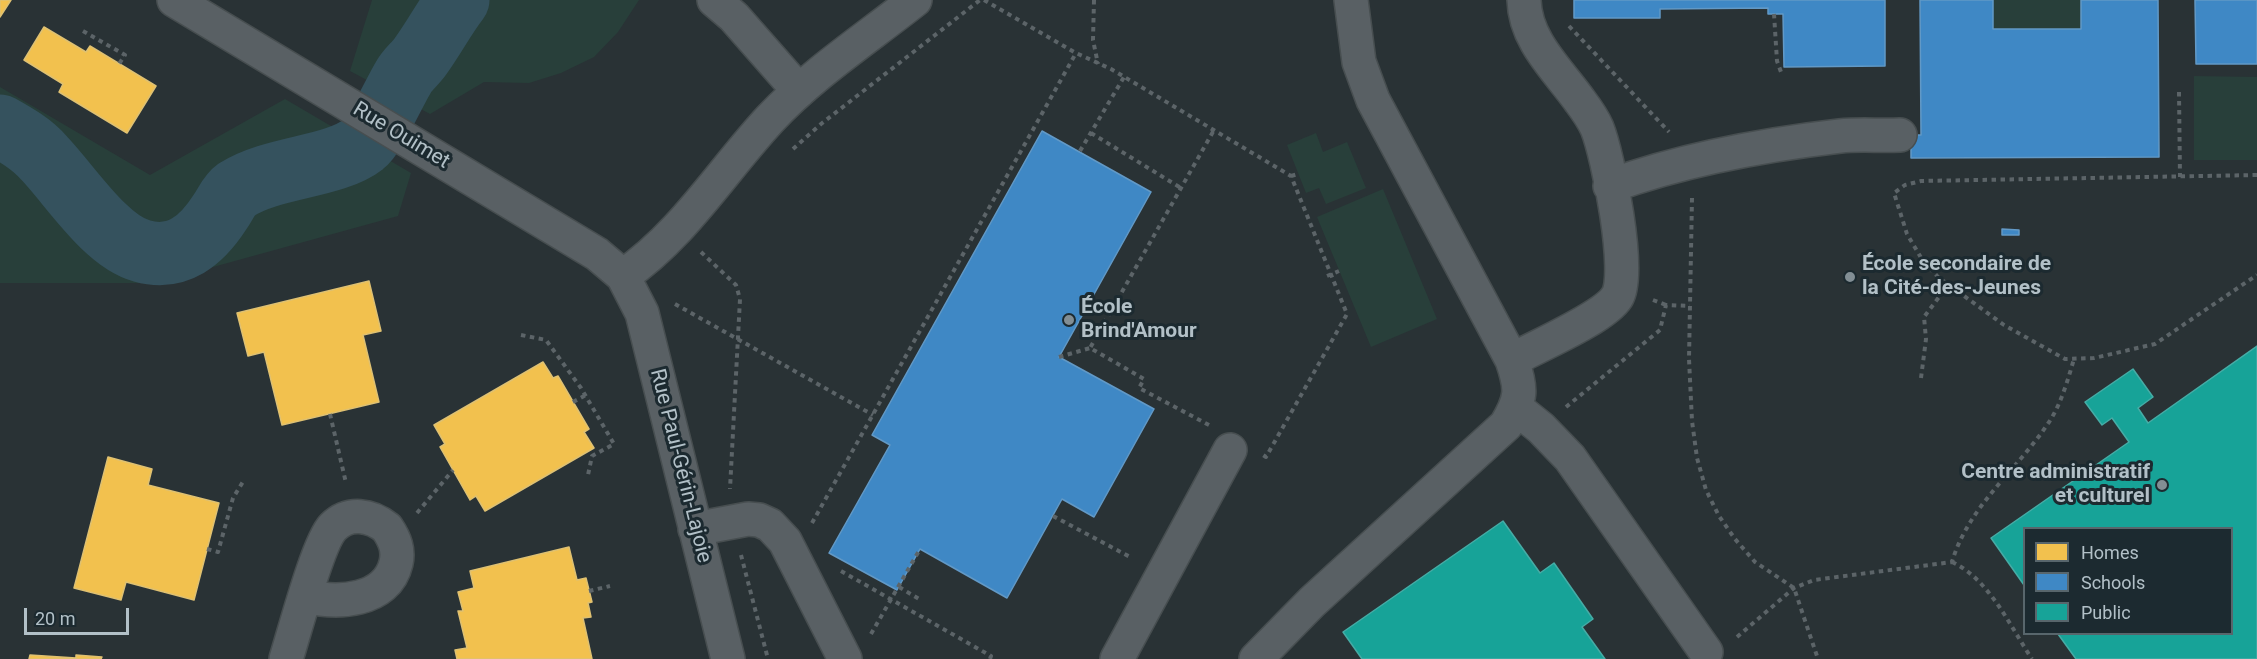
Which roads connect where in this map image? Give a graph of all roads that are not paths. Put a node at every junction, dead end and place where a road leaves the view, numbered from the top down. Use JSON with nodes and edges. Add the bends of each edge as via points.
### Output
{"nodes":[{"id":1,"x":174,"y":0,"type":"edge"},
{"id":2,"x":714,"y":0,"type":"edge"},
{"id":3,"x":915,"y":0,"type":"edge"},
{"id":4,"x":1351,"y":0,"type":"edge"},
{"id":5,"x":1524,"y":0,"type":"edge"},
{"id":6,"x":799,"y":91,"type":"junction"},
{"id":7,"x":1900,"y":135,"type":"dead end"},
{"id":8,"x":1610,"y":186,"type":"junction"},
{"id":9,"x":623,"y":276,"type":"junction"},
{"id":10,"x":1512,"y":360,"type":"junction"},
{"id":11,"x":1516,"y":408,"type":"junction"},
{"id":12,"x":1233,"y":445,"type":"road end"},
{"id":13,"x":695,"y":529,"type":"junction"},
{"id":14,"x":306,"y":596,"type":"dead end"},
{"id":15,"x":1706,"y":652,"type":"dead end"},
{"id":16,"x":286,"y":659,"type":"edge"},
{"id":17,"x":728,"y":659,"type":"edge"},
{"id":18,"x":845,"y":659,"type":"edge"},
{"id":19,"x":1117,"y":659,"type":"edge"},
{"id":20,"x":1256,"y":659,"type":"edge"}],
"edges":[{"from":1,"to":9,"type":"street","name":"Rue Ouimet","via":[[597,254]]},
{"from":2,"to":6,"type":"street","via":[[734,17]]},
{"from":3,"to":6,"type":"street"},
{"from":4,"to":10,"type":"street","via":[[1359,62],[1373,100]]},
{"from":5,"to":8,"type":"street","via":[[1524,15],[1535,41],[1596,127]]},
{"from":6,"to":9,"type":"street","via":[[770,119],[676,230]]},
{"from":7,"to":8,"type":"street","via":[[1841,136],[1697,159]]},
{"from":8,"to":10,"type":"street","via":[[1623,269],[1617,298],[1606,310]]},
{"from":9,"to":13,"type":"street","name":"Rue Paul-Gérin-Lajoie","via":[[642,313]]},
{"from":10,"to":11,"type":"street","via":[[1521,393]]},
{"from":11,"to":15,"type":"street","via":[[1570,458]]},
{"from":11,"to":20,"type":"street","via":[[1493,438],[1312,602]]},
{"from":12,"to":19,"type":"street"},
{"from":13,"to":17,"type":"street","name":"Rue Paul-Gérin-Lajoie"},
{"from":13,"to":18,"type":"street","via":[[748,519],[770,525],[785,541]]},
{"from":14,"to":16,"type":"street"}]}
